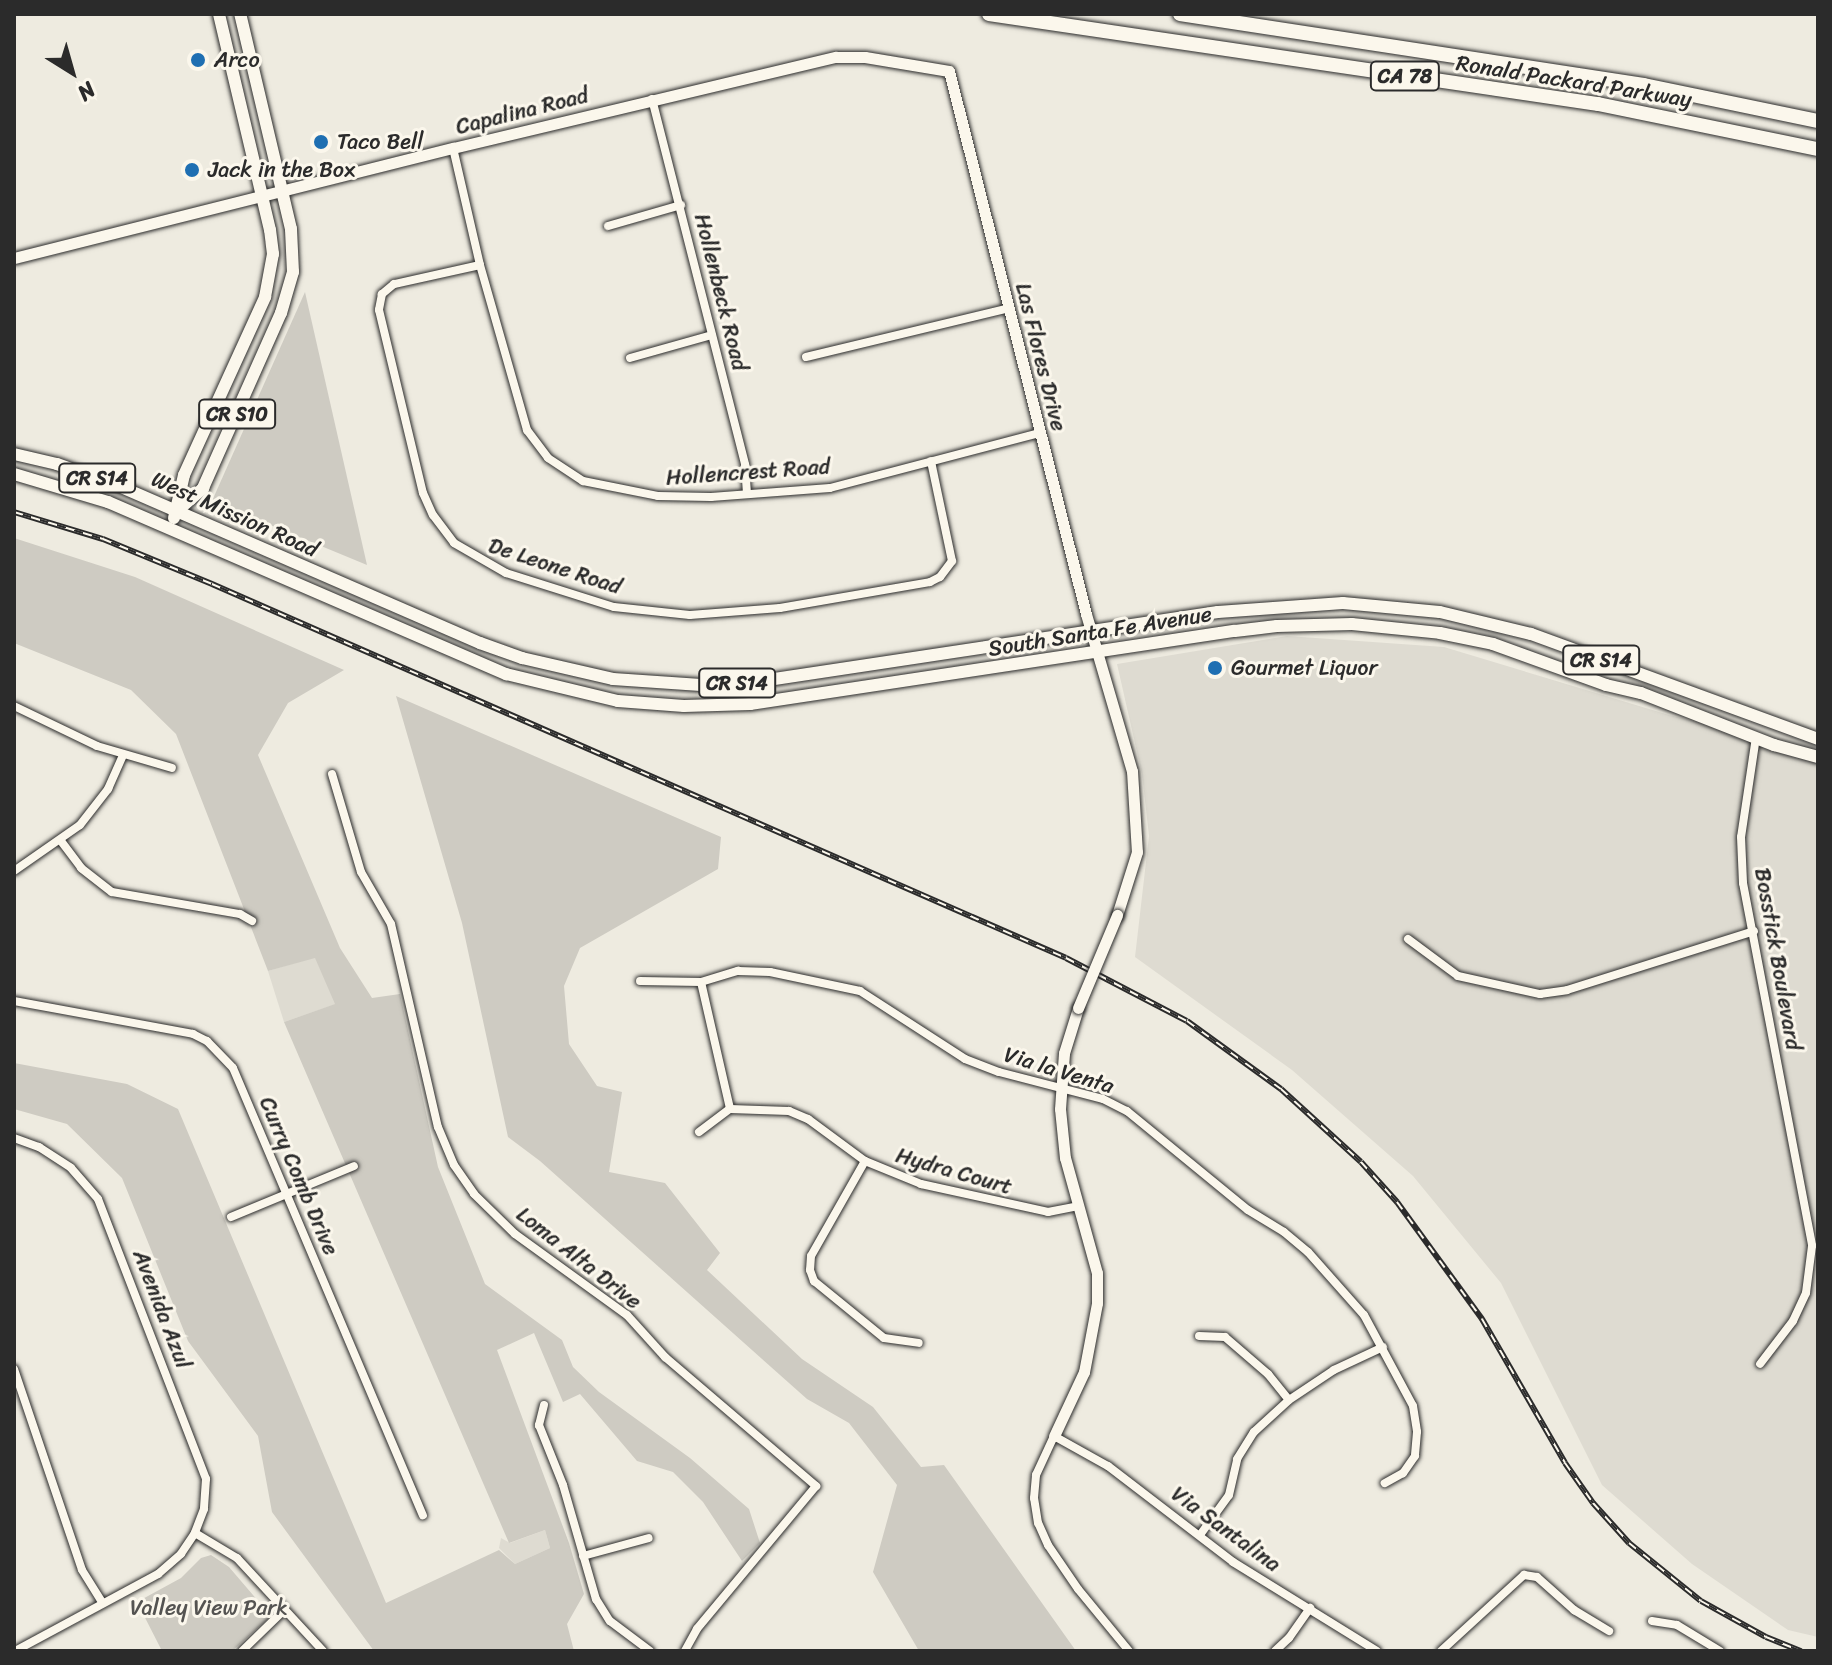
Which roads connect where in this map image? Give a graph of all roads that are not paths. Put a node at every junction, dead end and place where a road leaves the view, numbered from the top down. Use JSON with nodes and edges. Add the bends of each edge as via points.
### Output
{"nodes":[{"id":1,"x":219,"y":14,"type":"edge"},
{"id":2,"x":240,"y":14,"type":"edge"},
{"id":3,"x":989,"y":14,"type":"edge"},
{"id":4,"x":1180,"y":14,"type":"edge"},
{"id":5,"x":949,"y":71,"type":"joint"},
{"id":6,"x":652,"y":99,"type":"junction"},
{"id":7,"x":1818,"y":121,"type":"edge"},
{"id":8,"x":453,"y":148,"type":"junction"},
{"id":9,"x":1818,"y":149,"type":"edge"},
{"id":10,"x":283,"y":191,"type":"junction"},
{"id":11,"x":263,"y":196,"type":"junction"},
{"id":12,"x":681,"y":205,"type":"junction"},
{"id":13,"x":608,"y":226,"type":"dead end"},
{"id":14,"x":14,"y":258,"type":"edge"},
{"id":15,"x":480,"y":265,"type":"junction"},
{"id":16,"x":1010,"y":308,"type":"junction"},
{"id":17,"x":712,"y":335,"type":"junction"},
{"id":18,"x":806,"y":357,"type":"dead end"},
{"id":19,"x":630,"y":358,"type":"dead end"},
{"id":20,"x":1039,"y":433,"type":"junction"},
{"id":21,"x":14,"y":454,"type":"edge"},
{"id":22,"x":931,"y":461,"type":"junction"},
{"id":23,"x":14,"y":474,"type":"edge"},
{"id":24,"x":747,"y":494,"type":"junction"},
{"id":25,"x":177,"y":511,"type":"junction"},
{"id":26,"x":169,"y":528,"type":"junction"},
{"id":27,"x":392,"y":605,"type":"joint"},
{"id":28,"x":382,"y":622,"type":"joint"},
{"id":29,"x":1091,"y":631,"type":"junction"},
{"id":30,"x":1096,"y":652,"type":"junction"},
{"id":31,"x":14,"y":706,"type":"edge"},
{"id":32,"x":1756,"y":737,"type":"junction"},
{"id":33,"x":1818,"y":739,"type":"edge"},
{"id":34,"x":123,"y":755,"type":"junction"},
{"id":35,"x":1818,"y":757,"type":"edge"},
{"id":36,"x":172,"y":768,"type":"dead end"},
{"id":37,"x":332,"y":774,"type":"dead end"},
{"id":38,"x":61,"y":841,"type":"junction"},
{"id":39,"x":14,"y":871,"type":"edge"},
{"id":40,"x":252,"y":921,"type":"dead end"},
{"id":41,"x":1754,"y":931,"type":"junction"},
{"id":42,"x":1408,"y":939,"type":"dead end"},
{"id":43,"x":640,"y":981,"type":"dead end"},
{"id":44,"x":701,"y":982,"type":"junction"},
{"id":45,"x":14,"y":1001,"type":"edge"},
{"id":46,"x":1060,"y":1089,"type":"junction"},
{"id":47,"x":730,"y":1109,"type":"junction"},
{"id":48,"x":699,"y":1132,"type":"dead end"},
{"id":49,"x":14,"y":1138,"type":"edge"},
{"id":50,"x":865,"y":1161,"type":"junction"},
{"id":51,"x":354,"y":1166,"type":"dead end"},
{"id":52,"x":288,"y":1193,"type":"junction"},
{"id":53,"x":1079,"y":1206,"type":"junction"},
{"id":54,"x":231,"y":1217,"type":"dead end"},
{"id":55,"x":1199,"y":1336,"type":"dead end"},
{"id":56,"x":919,"y":1343,"type":"dead end"},
{"id":57,"x":1383,"y":1347,"type":"junction"},
{"id":58,"x":1760,"y":1364,"type":"dead end"},
{"id":59,"x":14,"y":1369,"type":"edge"},
{"id":60,"x":1289,"y":1400,"type":"junction"},
{"id":61,"x":544,"y":1405,"type":"dead end"},
{"id":62,"x":1054,"y":1436,"type":"junction"},
{"id":63,"x":1385,"y":1483,"type":"dead end"},
{"id":64,"x":423,"y":1515,"type":"dead end"},
{"id":65,"x":195,"y":1533,"type":"junction"},
{"id":66,"x":1200,"y":1535,"type":"junction"},
{"id":67,"x":649,"y":1538,"type":"dead end"},
{"id":68,"x":583,"y":1556,"type":"junction"},
{"id":69,"x":103,"y":1603,"type":"junction"},
{"id":70,"x":1310,"y":1608,"type":"junction"},
{"id":71,"x":284,"y":1610,"type":"junction"},
{"id":72,"x":1652,"y":1621,"type":"dead end"},
{"id":73,"x":1609,"y":1631,"type":"dead end"},
{"id":74,"x":15,"y":1651,"type":"edge"},
{"id":75,"x":242,"y":1651,"type":"edge"},
{"id":76,"x":323,"y":1651,"type":"edge"},
{"id":77,"x":650,"y":1651,"type":"edge"},
{"id":78,"x":685,"y":1651,"type":"edge"},
{"id":79,"x":1129,"y":1651,"type":"edge"},
{"id":80,"x":1275,"y":1651,"type":"edge"},
{"id":81,"x":1377,"y":1651,"type":"edge"},
{"id":82,"x":1441,"y":1651,"type":"edge"},
{"id":83,"x":1720,"y":1651,"type":"edge"}],
"edges":[{"from":1,"to":11,"type":"main road","number":"CR S10"},
{"from":2,"to":10,"type":"main road","number":"CR S10"},
{"from":3,"to":9,"type":"highway","name":"Ronald Packard Parkway","number":"CA 78","via":[[1598,104]]},
{"from":4,"to":7,"type":"highway","name":"Ronald Packard Parkway","number":"CA 78","via":[[1644,85]]},
{"from":5,"to":6,"type":"street","name":"Capalina Road","via":[[836,57]]},
{"from":5,"to":16,"type":"street","name":"Las Flores Drive"},
{"from":6,"to":8,"type":"street","name":"Capalina Road"},
{"from":6,"to":12,"type":"street","name":"Hollenbeck Road"},
{"from":8,"to":10,"type":"street","name":"Capalina Road"},
{"from":8,"to":15,"type":"street","name":"Hollencrest Road"},
{"from":10,"to":11,"type":"street","name":"Capalina Road"},
{"from":10,"to":25,"type":"main road","number":"CR S10","via":[[293,272],[281,313],[203,488]]},
{"from":11,"to":14,"type":"street","name":"Capalina Road"},
{"from":11,"to":25,"type":"main road","number":"CR S10","via":[[273,254],[265,297],[184,475]]},
{"from":12,"to":13,"type":"street"},
{"from":12,"to":17,"type":"street","name":"Hollenbeck Road"},
{"from":15,"to":22,"type":"street","name":"De Leone Road","via":[[394,284],[382,294],[379,310],[423,493],[433,515],[454,543],[506,573],[614,607],[690,615],[780,608],[930,582],[952,561]]},
{"from":15,"to":24,"type":"street","name":"Hollencrest Road","via":[[516,403],[527,430],[548,458],[583,481],[607,488],[658,496]]},
{"from":16,"to":18,"type":"street"},
{"from":16,"to":20,"type":"street","name":"Las Flores Drive"},
{"from":17,"to":19,"type":"street"},
{"from":17,"to":24,"type":"street","name":"Hollenbeck Road","via":[[745,465]]},
{"from":20,"to":22,"type":"street","name":"Hollencrest Road"},
{"from":20,"to":29,"type":"street","name":"Las Flores Drive"},
{"from":21,"to":25,"type":"main road","name":"West Mission Road","number":"CR S14","via":[[57,464]]},
{"from":22,"to":24,"type":"street","name":"Hollencrest Road","via":[[830,488]]},
{"from":23,"to":26,"type":"main road","name":"West Mission Road","number":"CR S14","via":[[69,488]]},
{"from":25,"to":26,"type":"main road","number":"CR S10"},
{"from":25,"to":27,"type":"main road","name":"West Mission Road","number":"CR S14"},
{"from":26,"to":28,"type":"main road","name":"West Mission Road","number":"CR S14"},
{"from":27,"to":29,"type":"main road","name":"South Santa Fe Avenue","number":"CR S14","via":[[522,658],[613,679],[671,684],[792,678]]},
{"from":28,"to":30,"type":"main road","name":"South Santa Fe Avenue","number":"CR S14","via":[[506,674],[552,687],[618,701],[684,706],[796,699]]},
{"from":29,"to":30,"type":"street","name":"Las Flores Drive"},
{"from":29,"to":33,"type":"main road","name":"South Santa Fe Avenue","number":"CR S14","via":[[1297,603],[1440,612],[1531,634]]},
{"from":30,"to":32,"type":"main road","name":"South Santa Fe Avenue","number":"CR S14","via":[[1277,626],[1352,624],[1426,631],[1543,660]]},
{"from":30,"to":46,"type":"street","name":"Las Flores Drive","bridge":true,"via":[[1132,771],[1137,852],[1078,1008]]},
{"from":31,"to":34,"type":"street"},
{"from":32,"to":35,"type":"main road","name":"South Santa Fe Avenue","number":"CR S14"},
{"from":32,"to":41,"type":"street","name":"Bosstick Boulevard","via":[[1741,837],[1743,883]]},
{"from":34,"to":36,"type":"street"},
{"from":34,"to":38,"type":"street","via":[[97,805]]},
{"from":37,"to":78,"type":"street","name":"Loma Alta Drive","via":[[361,872],[391,924],[438,1127],[454,1165],[474,1194],[515,1234],[627,1315],[665,1357],[816,1486],[697,1629]]},
{"from":38,"to":39,"type":"street"},
{"from":38,"to":40,"type":"street","via":[[81,868],[112,892],[240,914]]},
{"from":41,"to":42,"type":"street","via":[[1540,994],[1458,976]]},
{"from":41,"to":58,"type":"street","name":"Bosstick Boulevard","via":[[1812,1246],[1806,1293],[1793,1321]]},
{"from":43,"to":44,"type":"street","name":"Via la Venta"},
{"from":44,"to":46,"type":"street","name":"Via la Venta","via":[[738,971],[770,972],[860,991],[965,1059]]},
{"from":44,"to":47,"type":"street"},
{"from":45,"to":52,"type":"street","name":"Curry Comb Drive","via":[[176,1029],[207,1041],[233,1068]]},
{"from":46,"to":53,"type":"street","name":"Las Flores Drive","via":[[1065,1158]]},
{"from":46,"to":57,"type":"street","name":"Via la Venta","via":[[1127,1111],[1248,1210],[1284,1232],[1334,1279]]},
{"from":47,"to":48,"type":"street"},
{"from":47,"to":50,"type":"street","name":"Hydra Court","via":[[789,1111]]},
{"from":49,"to":65,"type":"street","name":"Avenida Azul","via":[[71,1168],[108,1217],[206,1479],[204,1509]]},
{"from":50,"to":53,"type":"street","name":"Hydra Court","via":[[921,1184],[1014,1206],[1048,1212]]},
{"from":50,"to":56,"type":"street","via":[[811,1256],[810,1270],[814,1281],[884,1338]]},
{"from":51,"to":52,"type":"street"},
{"from":52,"to":54,"type":"street"},
{"from":52,"to":64,"type":"street","name":"Curry Comb Drive"},
{"from":53,"to":62,"type":"street","name":"Las Flores Drive","via":[[1097,1273],[1097,1303],[1084,1372]]},
{"from":55,"to":60,"type":"street","via":[[1225,1337]]},
{"from":57,"to":60,"type":"street","via":[[1334,1370]]},
{"from":57,"to":63,"type":"street","name":"Via la Venta","via":[[1413,1406],[1417,1432],[1415,1456],[1403,1473]]},
{"from":59,"to":69,"type":"street","via":[[82,1570]]},
{"from":60,"to":66,"type":"street","via":[[1254,1432],[1237,1459],[1229,1495]]},
{"from":61,"to":68,"type":"street","via":[[539,1425]]},
{"from":62,"to":66,"type":"street","name":"Via Santalina","via":[[1108,1466]]},
{"from":62,"to":79,"type":"street","via":[[1036,1475],[1038,1523],[1078,1589]]},
{"from":65,"to":69,"type":"street","via":[[158,1574]]},
{"from":65,"to":71,"type":"street","via":[[237,1558]]},
{"from":66,"to":70,"type":"street","name":"Via Santalina","via":[[1233,1562]]},
{"from":67,"to":68,"type":"street"},
{"from":68,"to":77,"type":"street","via":[[596,1599],[610,1621]]},
{"from":69,"to":74,"type":"street"},
{"from":70,"to":80,"type":"street"},
{"from":70,"to":81,"type":"street","name":"Via Santalina"},
{"from":71,"to":75,"type":"street"},
{"from":71,"to":76,"type":"street"},
{"from":72,"to":83,"type":"street","via":[[1677,1625]]},
{"from":73,"to":82,"type":"street","via":[[1574,1610],[1537,1577],[1524,1575]]}]}
